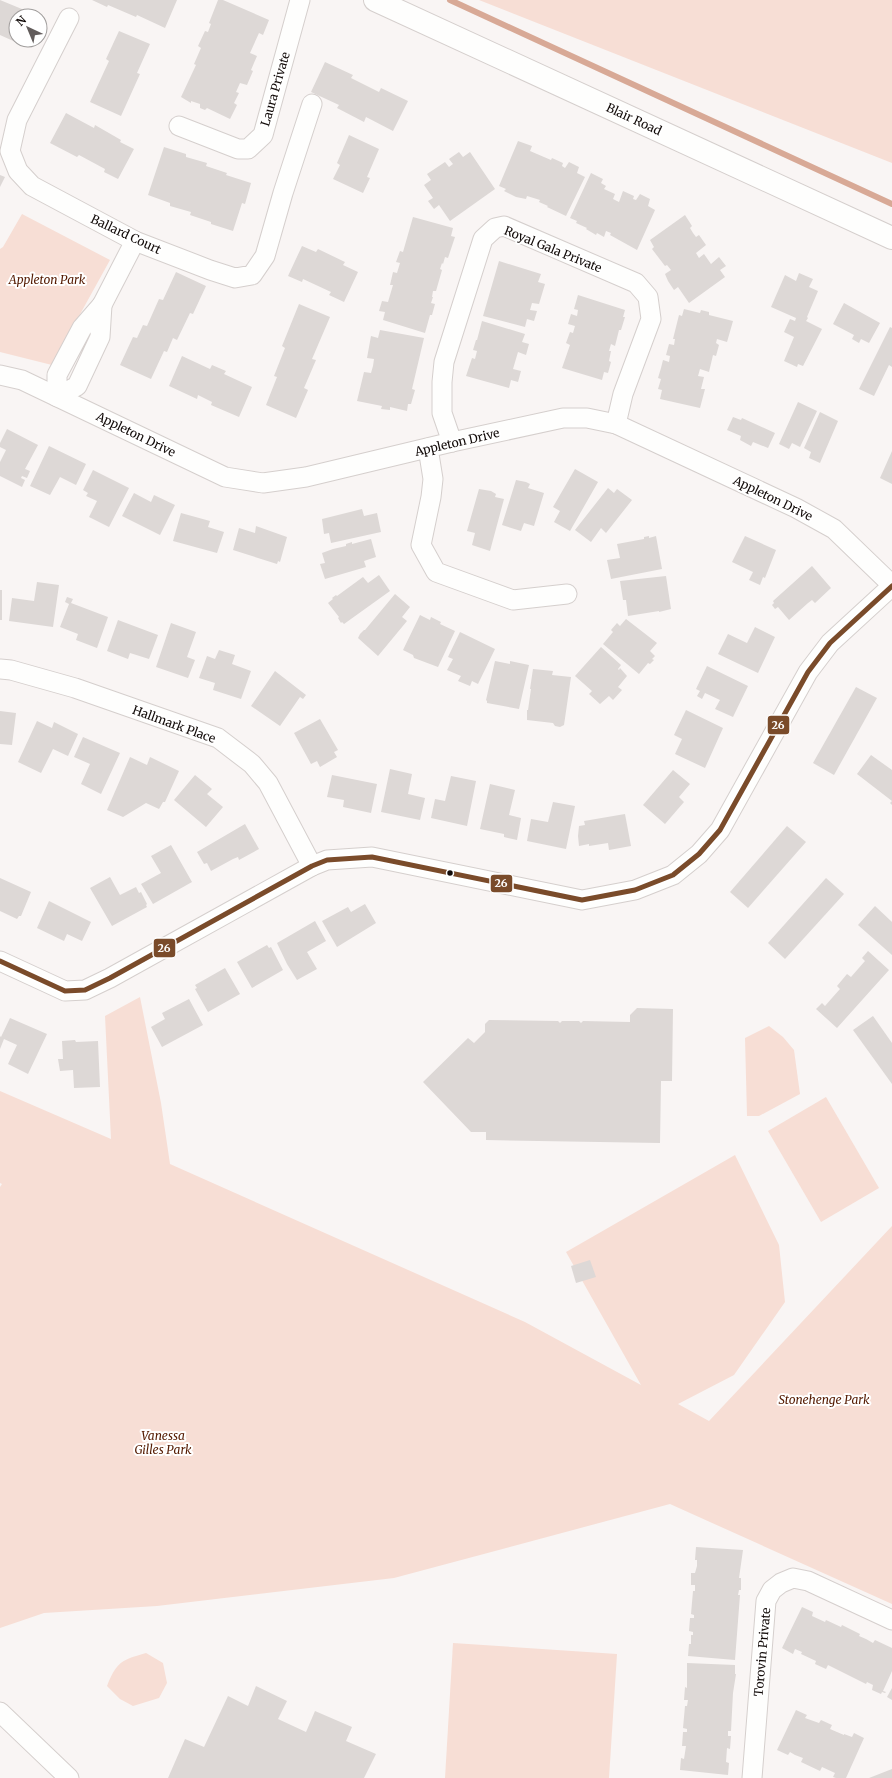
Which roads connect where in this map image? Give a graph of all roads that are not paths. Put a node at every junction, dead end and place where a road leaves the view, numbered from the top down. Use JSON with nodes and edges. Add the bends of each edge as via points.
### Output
{"nodes":[{"id":1,"x":300,"y":0,"type":"edge"},
{"id":2,"x":375,"y":0,"type":"edge"},
{"id":3,"x":69,"y":18,"type":"dead end"},
{"id":4,"x":312,"y":104,"type":"dead end"},
{"id":5,"x":179,"y":126,"type":"dead end"},
{"id":6,"x":892,"y":238,"type":"edge"},
{"id":7,"x":135,"y":241,"type":"junction"},
{"id":8,"x":0,"y":375,"type":"edge"},
{"id":9,"x":57,"y":396,"type":"junction"},
{"id":10,"x":616,"y":424,"type":"junction"},
{"id":11,"x":452,"y":442,"type":"junction"},
{"id":12,"x":428,"y":448,"type":"junction"},
{"id":13,"x":892,"y":586,"type":"edge"},
{"id":14,"x":567,"y":594,"type":"dead end"},
{"id":15,"x":0,"y":669,"type":"edge"},
{"id":16,"x":312,"y":866,"type":"junction"},
{"id":17,"x":0,"y":961,"type":"edge"},
{"id":18,"x":892,"y":1620,"type":"edge"},
{"id":19,"x":0,"y":1712,"type":"edge"},
{"id":20,"x":756,"y":1777,"type":"edge"},
{"id":21,"x":69,"y":1778,"type":"edge"}],
"edges":[{"from":1,"to":5,"type":"street","name":"Laura Private","via":[[263,135],[248,149],[238,149]]},
{"from":2,"to":6,"type":"main road","name":"Blair Road"},
{"from":3,"to":7,"type":"street","name":"Ballard Court","via":[[17,120],[10,150],[18,171],[32,186]]},
{"from":4,"to":7,"type":"street","name":"Ballard Court","via":[[265,256],[252,275],[236,278]]},
{"from":7,"to":9,"type":"street","via":[[102,305],[100,336],[77,386]]},
{"from":8,"to":9,"type":"street","name":"Appleton Drive","via":[[22,380]]},
{"from":9,"to":12,"type":"street","name":"Appleton Drive","via":[[225,477],[263,483],[306,478]]},
{"from":10,"to":11,"type":"street","name":"Appleton Drive","via":[[587,418],[562,418]]},
{"from":10,"to":11,"type":"street","name":"Royal Gala Private","via":[[623,394],[651,319],[648,298],[636,283],[504,226],[495,228],[483,239],[444,362],[442,414]]},
{"from":10,"to":13,"type":"street","name":"Appleton Drive","via":[[796,508],[834,529]]},
{"from":11,"to":12,"type":"street","name":"Appleton Drive"},
{"from":12,"to":14,"type":"street","via":[[433,479],[421,545],[436,572],[513,600]]},
{"from":13,"to":16,"type":"street","via":[[851,623],[808,672],[720,830],[699,854],[673,875],[635,890],[582,900],[372,857],[326,860]]},
{"from":15,"to":16,"type":"street","name":"Hallmark Place","via":[[75,688],[218,738],[252,764],[268,783]]},
{"from":16,"to":17,"type":"street","via":[[85,990],[65,990]]},
{"from":18,"to":20,"type":"street","name":"Torovin Private","via":[[808,1581],[793,1578],[772,1590],[766,1600],[763,1634]]},
{"from":19,"to":21,"type":"street"}]}
